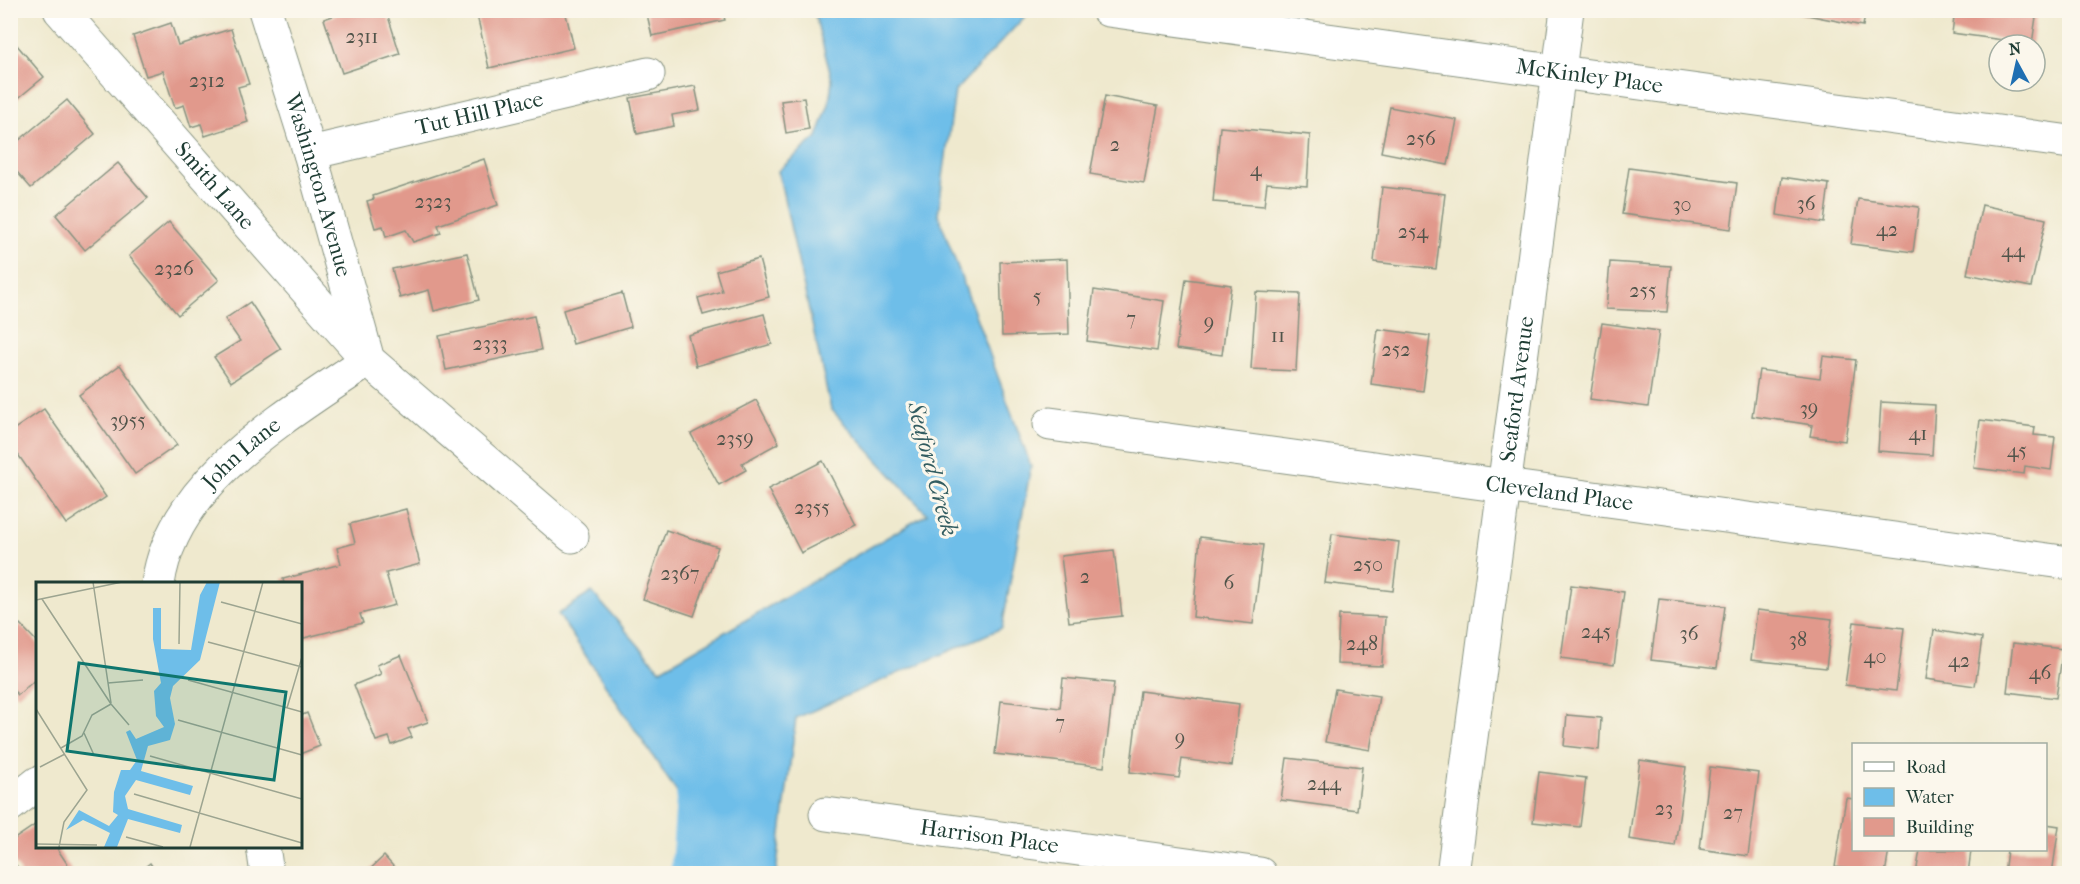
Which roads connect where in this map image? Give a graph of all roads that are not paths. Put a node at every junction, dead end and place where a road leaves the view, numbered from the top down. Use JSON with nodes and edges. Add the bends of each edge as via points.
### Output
{"nodes":[{"id":1,"x":60,"y":10,"type":"edge"},
{"id":2,"x":265,"y":10,"type":"edge"},
{"id":3,"x":1108,"y":10,"type":"edge"},
{"id":4,"x":1567,"y":10,"type":"edge"},
{"id":5,"x":1558,"y":72,"type":"junction"},
{"id":6,"x":648,"y":74,"type":"dead end"},
{"id":7,"x":2070,"y":142,"type":"edge"},
{"id":8,"x":310,"y":153,"type":"junction"},
{"id":9,"x":368,"y":360,"type":"junction"},
{"id":10,"x":1050,"y":424,"type":"dead end"},
{"id":11,"x":1504,"y":486,"type":"junction"},
{"id":12,"x":572,"y":536,"type":"dead end"},
{"id":13,"x":2070,"y":563,"type":"edge"},
{"id":14,"x":159,"y":582,"type":"edge"},
{"id":15,"x":36,"y":785,"type":"edge"},
{"id":16,"x":10,"y":805,"type":"edge"},
{"id":17,"x":826,"y":814,"type":"dead end"},
{"id":18,"x":263,"y":848,"type":"edge"},
{"id":19,"x":267,"y":873,"type":"edge"},
{"id":20,"x":1260,"y":873,"type":"edge"},
{"id":21,"x":1453,"y":873,"type":"edge"}],
"edges":[{"from":1,"to":9,"type":"street","name":"Smith Lane"},
{"from":2,"to":8,"type":"street","name":"Washington Avenue"},
{"from":3,"to":5,"type":"street","name":"McKinley Place"},
{"from":4,"to":5,"type":"street","name":"Seaford Avenue"},
{"from":5,"to":7,"type":"street","name":"McKinley Place"},
{"from":5,"to":11,"type":"street","name":"Seaford Avenue"},
{"from":6,"to":8,"type":"street","name":"Tut Hill Place"},
{"from":8,"to":9,"type":"street","name":"Washington Avenue"},
{"from":9,"to":12,"type":"street","name":"Smith Lane"},
{"from":9,"to":14,"type":"street","name":"John Lane","via":[[254,438],[198,496],[174,534]]},
{"from":10,"to":11,"type":"street","name":"Cleveland Place"},
{"from":11,"to":13,"type":"street","name":"Cleveland Place"},
{"from":11,"to":21,"type":"street","name":"Seaford Avenue"},
{"from":15,"to":16,"type":"street"},
{"from":17,"to":20,"type":"street","name":"Harrison Place"},
{"from":18,"to":19,"type":"street"}]}
